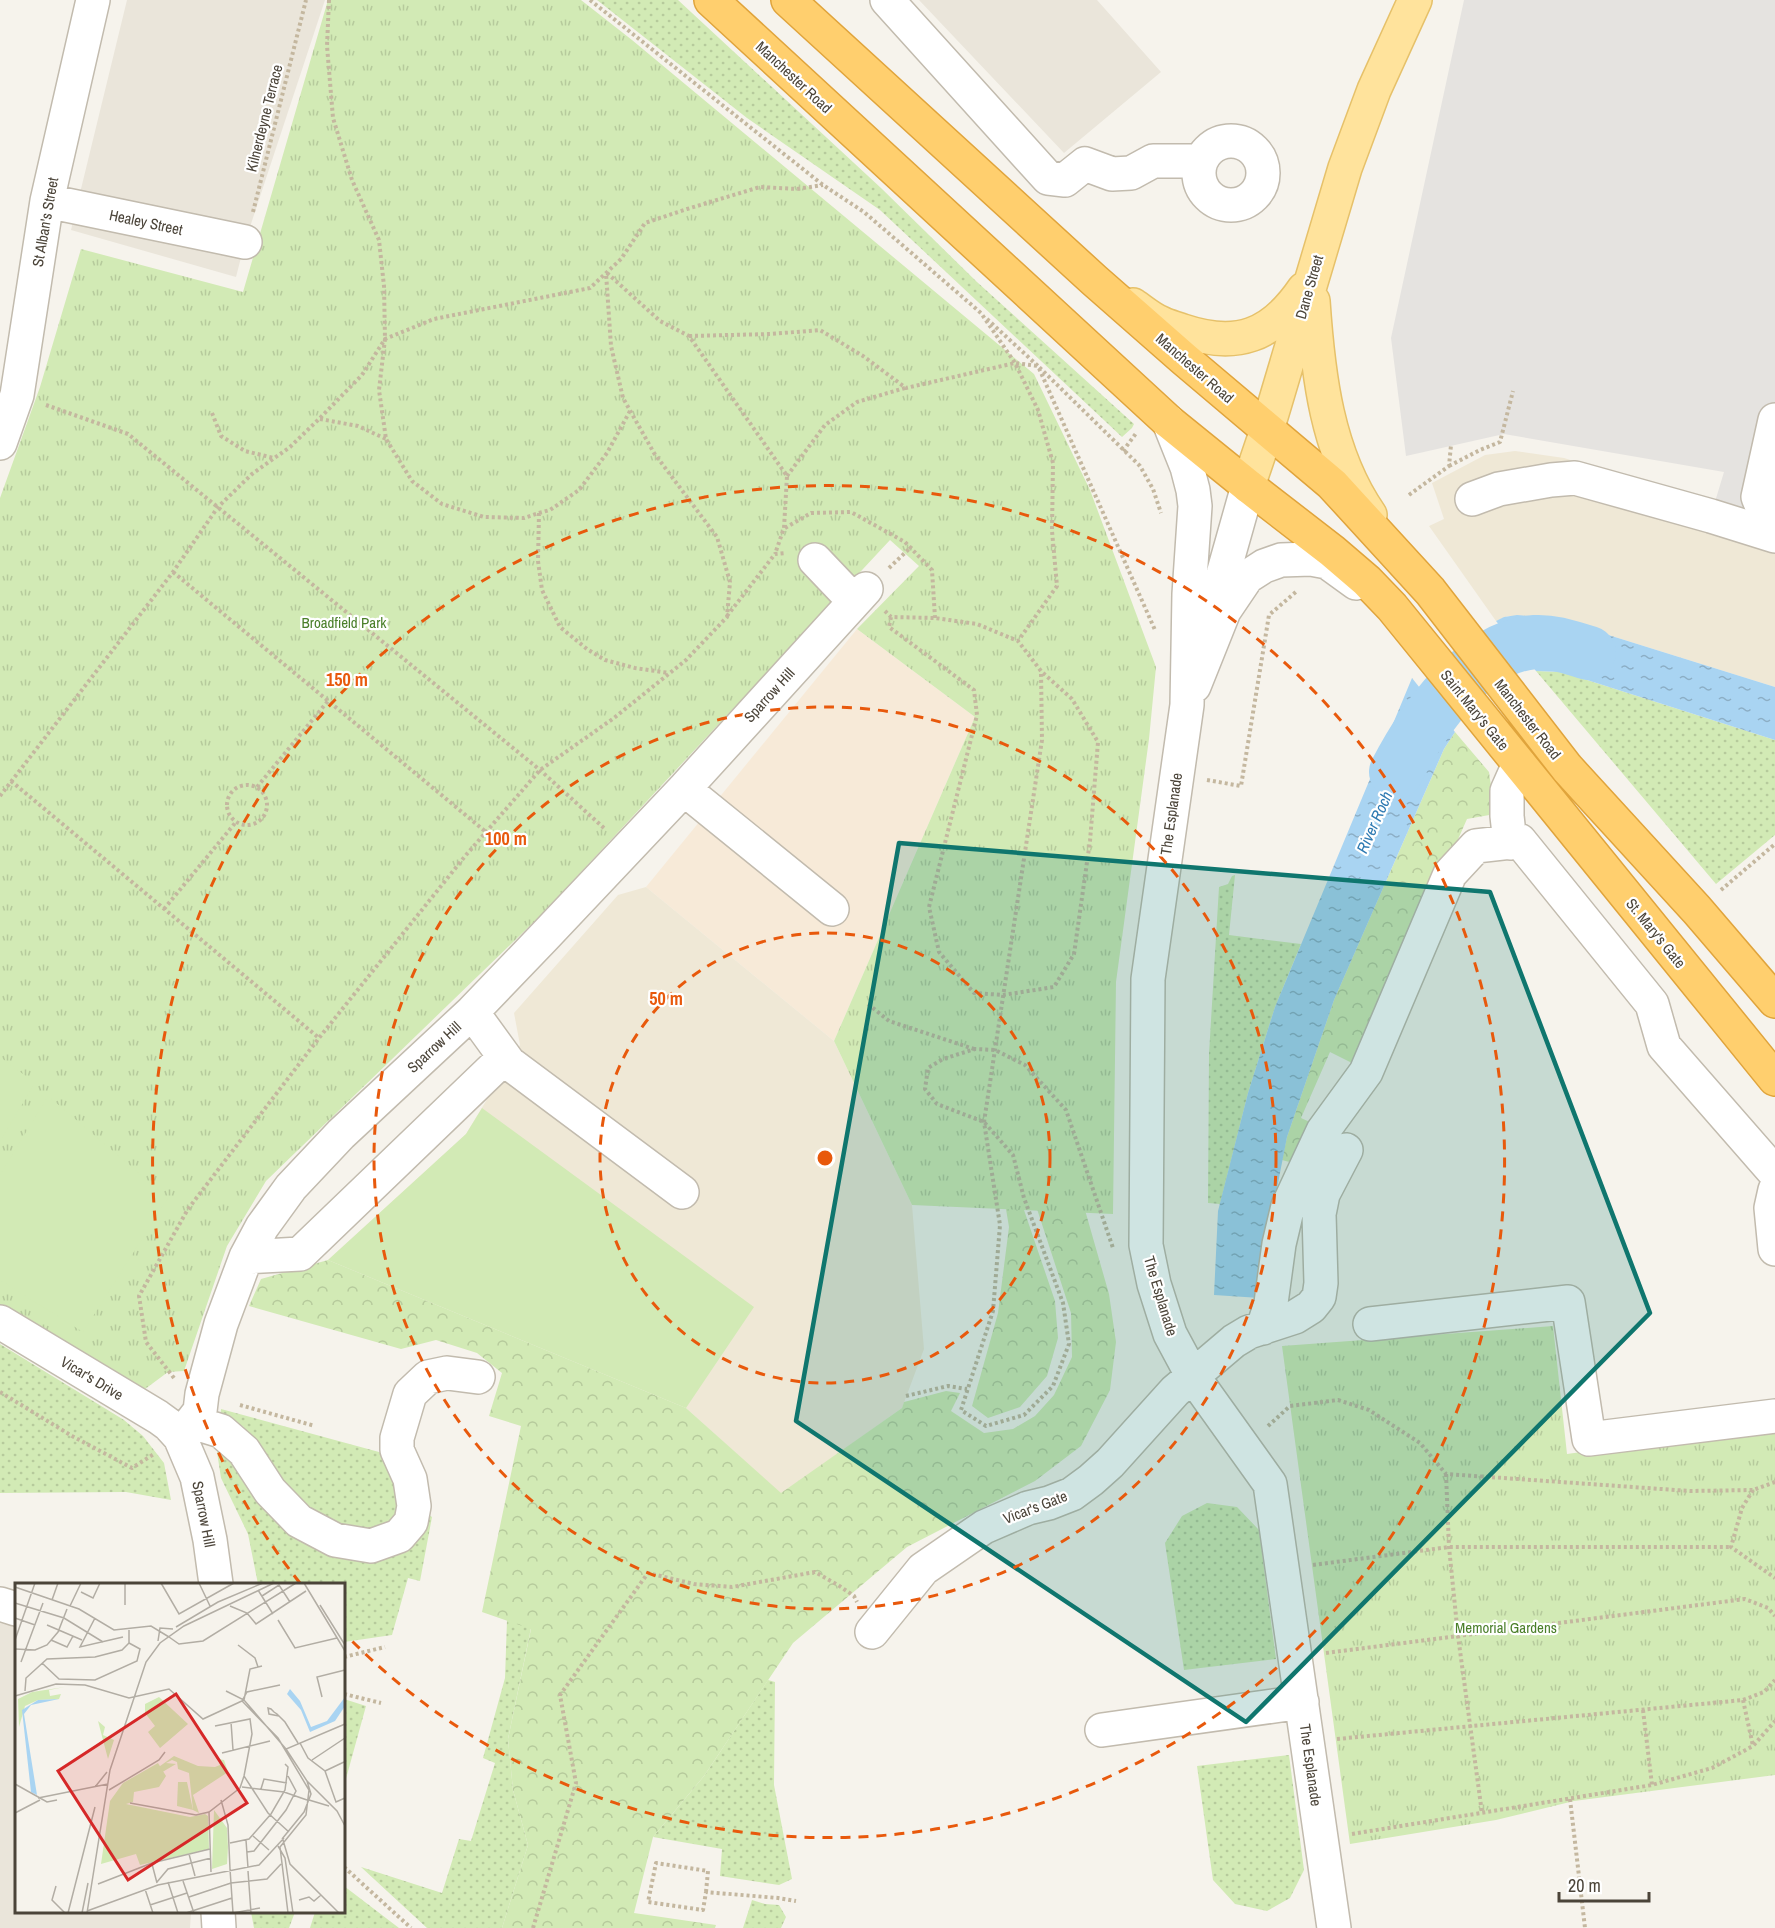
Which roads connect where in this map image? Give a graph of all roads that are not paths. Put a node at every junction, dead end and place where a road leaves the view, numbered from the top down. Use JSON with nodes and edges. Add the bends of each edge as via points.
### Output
{"nodes":[{"id":1,"x":93,"y":0,"type":"edge"},
{"id":2,"x":711,"y":0,"type":"edge"},
{"id":3,"x":788,"y":0,"type":"edge"},
{"id":4,"x":887,"y":0,"type":"edge"},
{"id":5,"x":1397,"y":0,"type":"edge"},
{"id":6,"x":1414,"y":0,"type":"edge"},
{"id":7,"x":1374,"y":90,"type":"junction"},
{"id":8,"x":1201,"y":161,"type":"dead end"},
{"id":9,"x":47,"y":201,"type":"junction"},
{"id":10,"x":245,"y":242,"type":"road end"},
{"id":11,"x":1312,"y":278,"type":"junction"},
{"id":12,"x":1094,"y":280,"type":"junction"},
{"id":13,"x":8,"y":392,"type":"edge"},
{"id":14,"x":1775,"y":420,"type":"edge"},
{"id":15,"x":1169,"y":422,"type":"junction"},
{"id":16,"x":1267,"y":430,"type":"junction"},
{"id":17,"x":0,"y":443,"type":"edge"},
{"id":18,"x":1248,"y":486,"type":"junction"},
{"id":19,"x":1472,"y":499,"type":"dead end"},
{"id":20,"x":1775,"y":516,"type":"edge"},
{"id":21,"x":1775,"y":536,"type":"edge"},
{"id":22,"x":1400,"y":559,"type":"junction"},
{"id":23,"x":815,"y":560,"type":"road end"},
{"id":24,"x":1392,"y":607,"type":"junction"},
{"id":25,"x":1413,"y":632,"type":"joint"},
{"id":26,"x":1187,"y":705,"type":"junction"},
{"id":27,"x":1528,"y":776,"type":"junction"},
{"id":28,"x":684,"y":789,"type":"junction"},
{"id":29,"x":1508,"y":829,"type":"junction"},
{"id":30,"x":832,"y":909,"type":"dead end"},
{"id":31,"x":1775,"y":1001,"type":"edge"},
{"id":32,"x":472,"y":1012,"type":"junction"},
{"id":33,"x":504,"y":1058,"type":"junction"},
{"id":34,"x":1775,"y":1079,"type":"edge"},
{"id":35,"x":1346,"y":1150,"type":"dead end"},
{"id":36,"x":1775,"y":1173,"type":"edge"},
{"id":37,"x":1775,"y":1190,"type":"edge"},
{"id":38,"x":682,"y":1192,"type":"dead end"},
{"id":39,"x":1775,"y":1249,"type":"edge"},
{"id":40,"x":246,"y":1257,"type":"junction"},
{"id":41,"x":0,"y":1322,"type":"edge"},
{"id":42,"x":1370,"y":1324,"type":"dead end"},
{"id":43,"x":1263,"y":1328,"type":"junction"},
{"id":44,"x":1192,"y":1375,"type":"junction"},
{"id":45,"x":477,"y":1377,"type":"dead end"},
{"id":46,"x":193,"y":1416,"type":"junction"},
{"id":47,"x":1775,"y":1416,"type":"edge"},
{"id":48,"x":216,"y":1583,"type":"edge"},
{"id":49,"x":0,"y":1604,"type":"edge"},
{"id":50,"x":15,"y":1609,"type":"edge"},
{"id":51,"x":872,"y":1632,"type":"dead end"},
{"id":52,"x":1302,"y":1702,"type":"junction"},
{"id":53,"x":1102,"y":1730,"type":"dead end"},
{"id":54,"x":218,"y":1913,"type":"edge"},
{"id":55,"x":219,"y":1928,"type":"edge"},
{"id":56,"x":1334,"y":1928,"type":"edge"}],
"edges":[{"from":1,"to":9,"type":"street","name":"St Alban's Street"},
{"from":2,"to":15,"type":"highway","name":"Manchester Road"},
{"from":3,"to":12,"type":"highway","name":"Manchester Road"},
{"from":4,"to":8,"type":"street","via":[[1048,178],[1065,180],[1085,164],[1112,174],[1131,173],[1153,161]]},
{"from":5,"to":7,"type":"main road","name":"Dane Street"},
{"from":6,"to":7,"type":"main road","name":"Dane Street"},
{"from":7,"to":11,"type":"main road","name":"Dane Street","via":[[1345,168]]},
{"from":9,"to":10,"type":"street","name":"Healey Street"},
{"from":9,"to":13,"type":"street","name":"St Alban's Street"},
{"from":11,"to":12,"type":"main road","via":[[1291,308],[1274,323],[1255,334],[1231,339],[1213,339],[1161,323]]},
{"from":11,"to":16,"type":"main road","name":"Dane Street"},
{"from":11,"to":22,"type":"main road","via":[[1317,353],[1341,461],[1356,494]]},
{"from":12,"to":16,"type":"highway","name":"Manchester Road"},
{"from":13,"to":17,"type":"street","name":"St Alban's Street"},
{"from":14,"to":20,"type":"street","via":[[1758,497],[1765,513]]},
{"from":15,"to":18,"type":"highway","name":"Manchester Road"},
{"from":15,"to":26,"type":"street","name":"The Esplanade","via":[[1187,467],[1195,506]]},
{"from":16,"to":18,"type":"main road","name":"Dane Street"},
{"from":16,"to":22,"type":"highway","name":"Manchester Road","via":[[1332,484]]},
{"from":18,"to":24,"type":"highway","name":"Manchester Road","via":[[1332,551]]},
{"from":18,"to":26,"type":"street","name":"The Esplanade"},
{"from":19,"to":21,"type":"street","via":[[1499,489],[1575,478]]},
{"from":22,"to":31,"type":"highway","name":"Manchester Road","via":[[1430,591],[1567,768]]},
{"from":23,"to":28,"type":"street","name":"Sparrow Hill","via":[[860,595]]},
{"from":24,"to":25,"type":"highway","name":"Manchester Road"},
{"from":24,"to":26,"type":"street","name":"The Esplanade","via":[[1327,562],[1281,560],[1264,566],[1247,577],[1224,611]]},
{"from":25,"to":27,"type":"highway","name":"Saint Mary's Gate"},
{"from":26,"to":44,"type":"street","name":"The Esplanade","via":[[1148,979],[1146,1245],[1170,1334]]},
{"from":27,"to":29,"type":"street","via":[[1507,791]]},
{"from":27,"to":34,"type":"highway","name":"St. Mary's Gate"},
{"from":28,"to":30,"type":"street"},
{"from":28,"to":32,"type":"street","name":"Sparrow Hill"},
{"from":29,"to":36,"type":"street","via":[[1652,1004],[1664,1046]]},
{"from":29,"to":43,"type":"street","via":[[1476,846],[1450,874],[1366,1072],[1323,1131],[1288,1206]]},
{"from":32,"to":33,"type":"street"},
{"from":32,"to":40,"type":"street","name":"Sparrow Hill","via":[[341,1134],[291,1187]]},
{"from":33,"to":38,"type":"street"},
{"from":33,"to":40,"type":"street","via":[[300,1254]]},
{"from":35,"to":43,"type":"street","name":"Vicar's Gate","via":[[1323,1194],[1319,1215],[1319,1297],[1295,1317]]},
{"from":37,"to":39,"type":"street","via":[[1770,1208]]},
{"from":40,"to":46,"type":"street","name":"Sparrow Hill"},
{"from":41,"to":46,"type":"street","name":"Vicar's Drive","via":[[169,1425]]},
{"from":42,"to":47,"type":"street","via":[[1568,1302],[1589,1439]]},
{"from":43,"to":44,"type":"street","name":"Vicar's Gate","via":[[1234,1341]]},
{"from":44,"to":51,"type":"street","name":"Vicar's Gate","via":[[1091,1480],[1072,1494],[984,1527],[924,1569]]},
{"from":44,"to":52,"type":"street","name":"The Esplanade","via":[[1270,1484]]},
{"from":45,"to":46,"type":"street","via":[[447,1373],[428,1377],[410,1395],[397,1450],[410,1479],[414,1506],[411,1522],[399,1536],[370,1546],[335,1540],[299,1521],[270,1491],[244,1451],[221,1431]]},
{"from":46,"to":48,"type":"street","name":"Sparrow Hill","via":[[198,1477]]},
{"from":49,"to":50,"type":"street"},
{"from":52,"to":53,"type":"street"},
{"from":52,"to":56,"type":"street","name":"The Esplanade"},
{"from":54,"to":55,"type":"street"}]}
